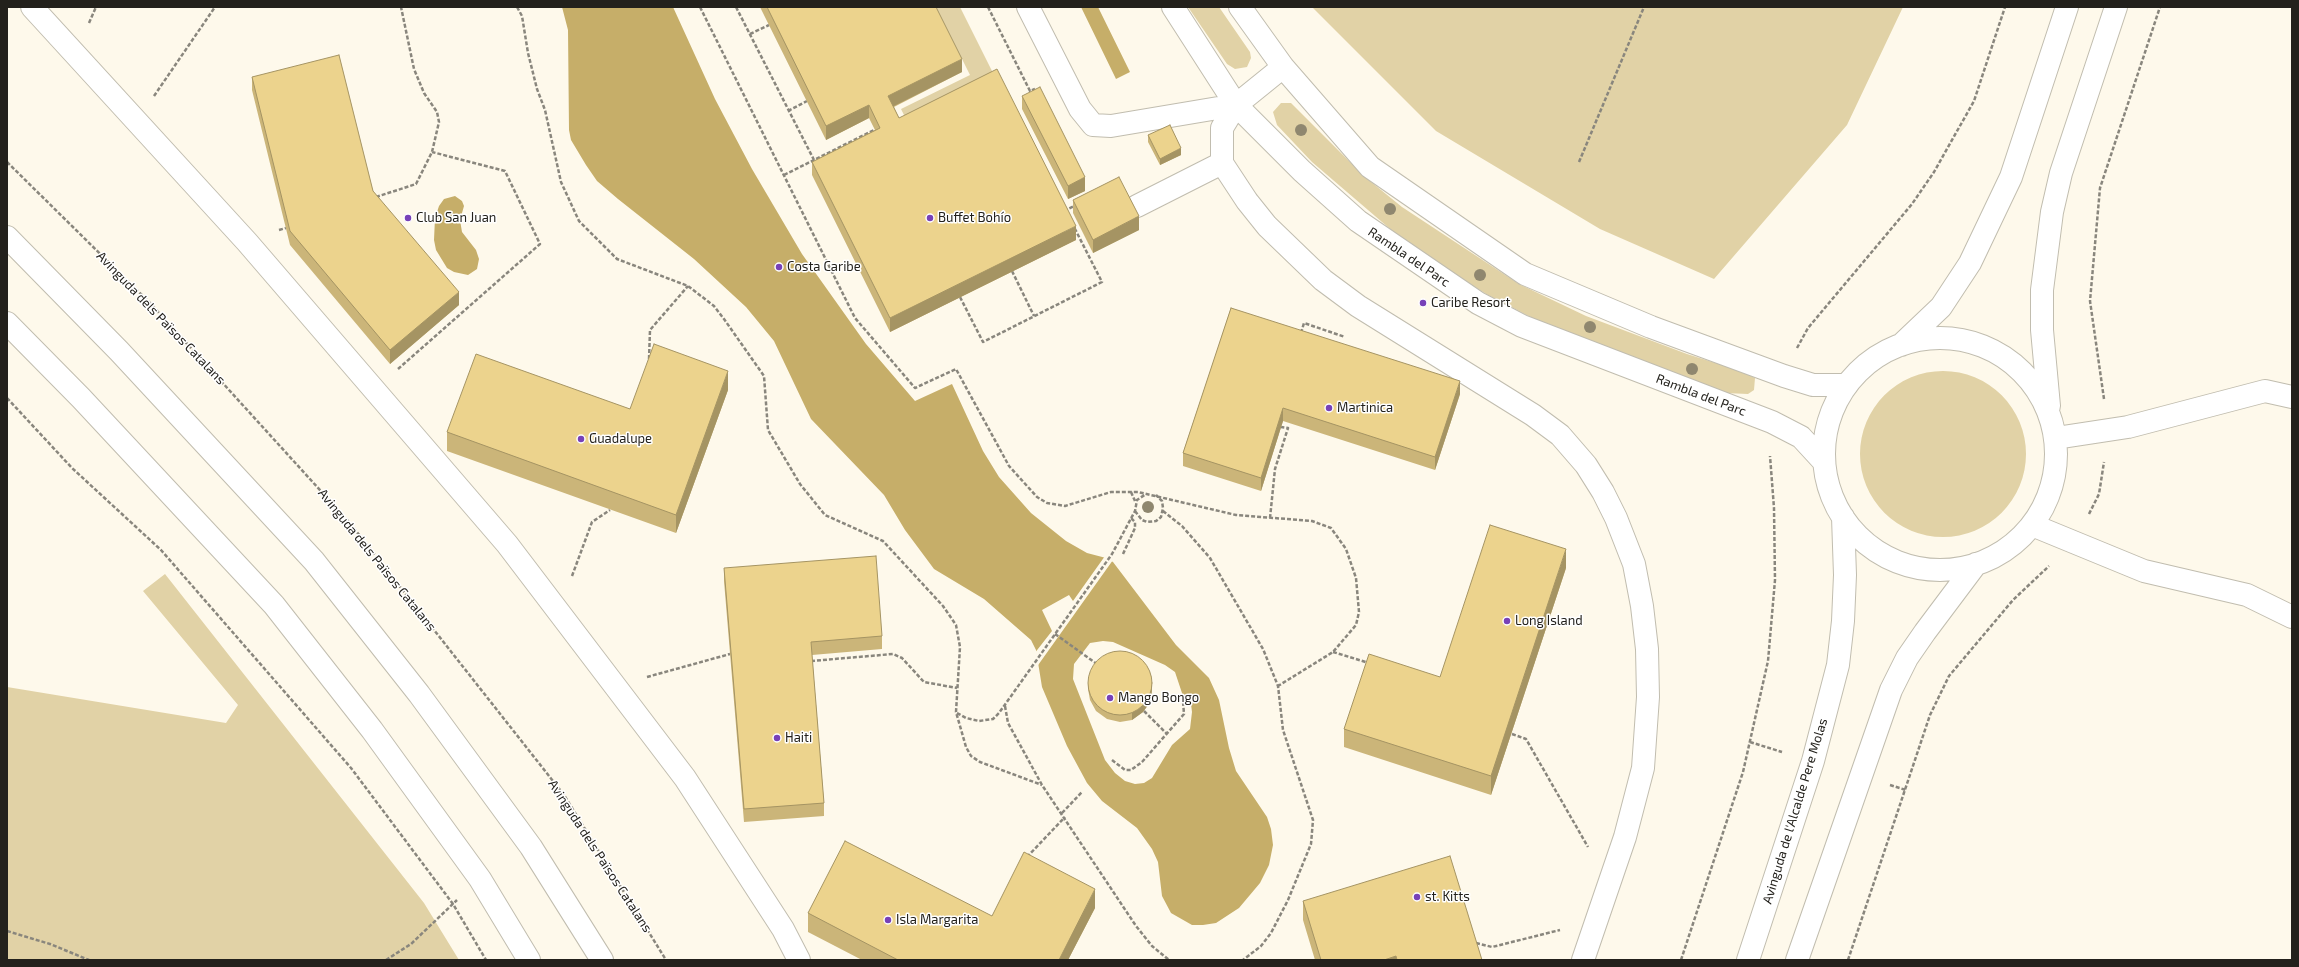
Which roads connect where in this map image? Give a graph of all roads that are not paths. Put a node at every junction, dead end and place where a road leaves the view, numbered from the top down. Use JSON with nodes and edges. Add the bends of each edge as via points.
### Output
{"nodes":[{"id":1,"x":32,"y":7,"type":"edge"},
{"id":2,"x":1028,"y":7,"type":"edge"},
{"id":3,"x":1173,"y":7,"type":"edge"},
{"id":4,"x":1240,"y":7,"type":"edge"},
{"id":5,"x":2067,"y":7,"type":"edge"},
{"id":6,"x":2116,"y":7,"type":"edge"},
{"id":7,"x":1283,"y":67,"type":"junction"},
{"id":8,"x":1236,"y":105,"type":"junction"},
{"id":9,"x":1222,"y":163,"type":"junction"},
{"id":10,"x":1137,"y":206,"type":"dead end"},
{"id":11,"x":7,"y":237,"type":"edge"},
{"id":12,"x":7,"y":324,"type":"edge"},
{"id":13,"x":1900,"y":345,"type":"junction"},
{"id":14,"x":1848,"y":385,"type":"junction"},
{"id":15,"x":2292,"y":397,"type":"edge"},
{"id":16,"x":2050,"y":415,"type":"junction"},
{"id":17,"x":2056,"y":438,"type":"junction"},
{"id":18,"x":1824,"y":462,"type":"junction"},
{"id":19,"x":1843,"y":517,"type":"junction"},
{"id":20,"x":2032,"y":525,"type":"junction"},
{"id":21,"x":1976,"y":564,"type":"junction"},
{"id":22,"x":2292,"y":617,"type":"edge"},
{"id":23,"x":530,"y":960,"type":"edge"},
{"id":24,"x":602,"y":960,"type":"edge"},
{"id":25,"x":799,"y":960,"type":"edge"},
{"id":26,"x":1583,"y":960,"type":"edge"},
{"id":27,"x":1748,"y":960,"type":"edge"},
{"id":28,"x":1797,"y":960,"type":"edge"}],
"edges":[{"from":1,"to":25,"type":"street","via":[[247,242],[507,544],[686,778],[783,929]]},
{"from":2,"to":8,"type":"street","via":[[1080,109],[1093,125],[1111,126]]},
{"from":3,"to":8,"type":"street","name":"Rambla del Parc"},
{"from":4,"to":7,"type":"street"},
{"from":5,"to":13,"type":"street","via":[[2011,177],[1970,263],[1941,307]]},
{"from":6,"to":16,"type":"street","via":[[2061,173],[2052,212],[2042,290],[2042,330]]},
{"from":7,"to":8,"type":"street"},
{"from":7,"to":14,"type":"street","via":[[1370,167],[1525,274],[1651,326],[1784,376],[1813,385]]},
{"from":8,"to":9,"type":"street","via":[[1222,128]]},
{"from":8,"to":18,"type":"street","name":"Rambla del Parc","via":[[1302,171],[1358,221],[1478,303],[1522,326],[1772,422],[1801,437]]},
{"from":9,"to":10,"type":"street"},
{"from":9,"to":26,"type":"street","via":[[1267,226],[1323,280],[1365,310],[1533,415],[1560,435],[1586,465],[1616,518],[1634,564],[1647,649],[1648,697],[1643,768],[1625,837]]},
{"from":11,"to":24,"type":"street","via":[[118,351],[314,561],[419,694],[527,841]]},
{"from":12,"to":23,"type":"street","via":[[81,398],[274,605],[372,730],[480,879]]},
{"from":13,"to":14,"type":"street","via":[[1871,361]]},
{"from":13,"to":16,"type":"street","via":[[1930,338],[1961,340],[1990,349],[2016,366],[2036,388]]},
{"from":14,"to":18,"type":"street","via":[[1836,402],[1829,422]]},
{"from":15,"to":17,"type":"street","via":[[2265,391],[2128,426]]},
{"from":16,"to":17,"type":"street"},
{"from":17,"to":20,"type":"street","via":[[2053,484],[2045,506]]},
{"from":18,"to":19,"type":"street","via":[[1830,491]]},
{"from":19,"to":21,"type":"street","via":[[1856,534],[1873,549],[1891,559],[1933,570],[1955,569]]},
{"from":19,"to":27,"type":"street","name":"Avinguda de l'Alcalde Pere Molas","via":[[1845,575],[1838,665],[1813,761]]},
{"from":20,"to":21,"type":"street","via":[[2016,542],[1997,555]]},
{"from":20,"to":22,"type":"street","via":[[2144,571],[2247,595]]},
{"from":21,"to":28,"type":"street","via":[[1925,632],[1891,690]]}]}
